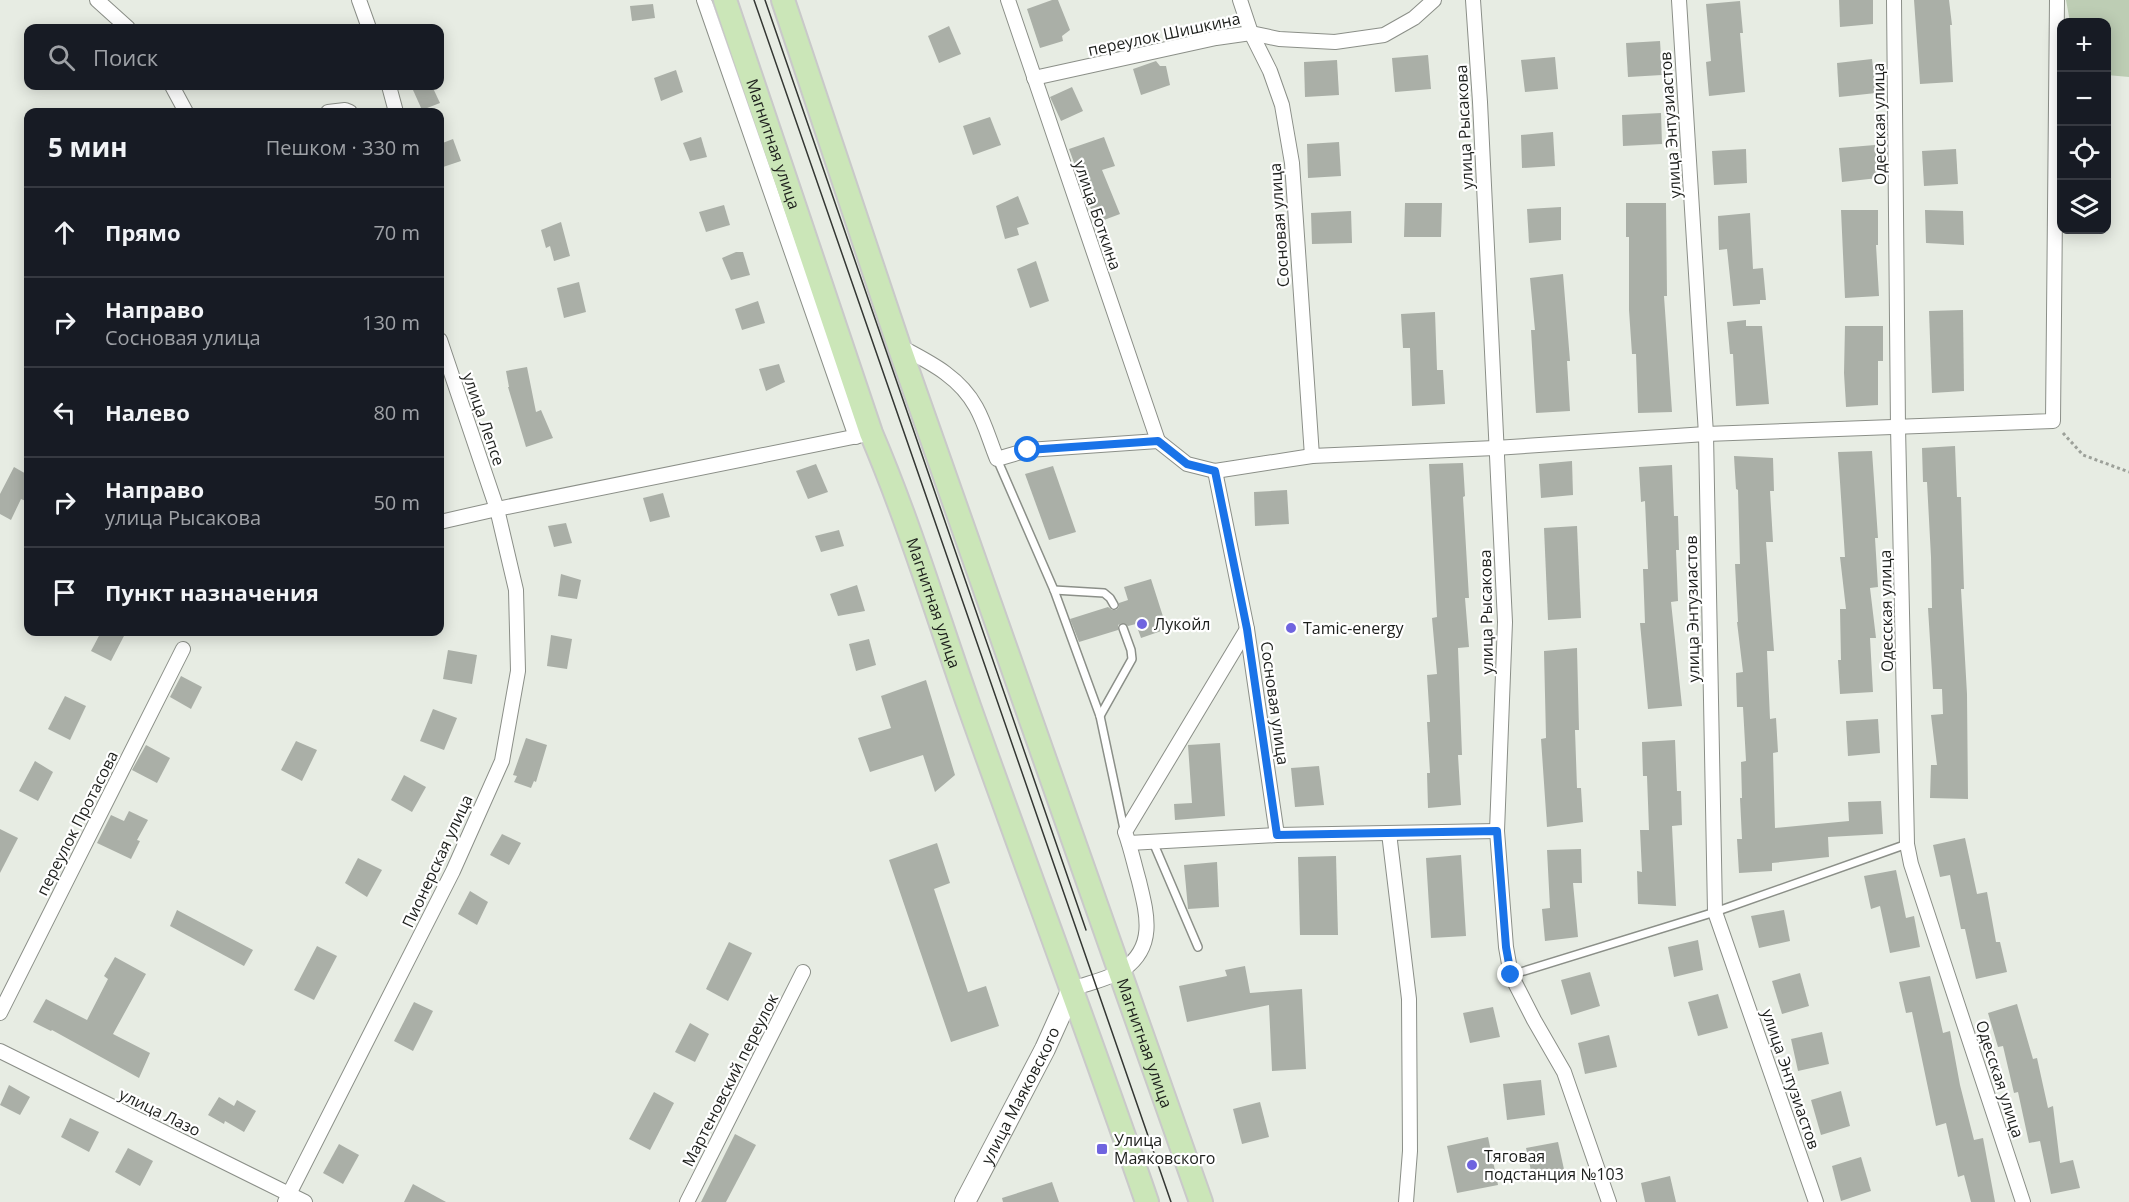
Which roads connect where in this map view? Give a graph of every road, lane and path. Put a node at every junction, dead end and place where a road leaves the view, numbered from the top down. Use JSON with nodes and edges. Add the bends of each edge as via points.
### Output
{"nodes":[{"id":1,"x":98,"y":0,"type":"edge"},
{"id":2,"x":359,"y":0,"type":"edge"},
{"id":3,"x":704,"y":0,"type":"edge"},
{"id":4,"x":725,"y":0,"type":"edge"},
{"id":5,"x":783,"y":0,"type":"edge"},
{"id":6,"x":1008,"y":0,"type":"edge"},
{"id":7,"x":1240,"y":0,"type":"edge"},
{"id":8,"x":1434,"y":0,"type":"edge"},
{"id":9,"x":1473,"y":0,"type":"edge"},
{"id":10,"x":1678,"y":0,"type":"edge"},
{"id":11,"x":1894,"y":0,"type":"edge"},
{"id":12,"x":2057,"y":0,"type":"edge"},
{"id":13,"x":124,"y":24,"type":"edge"},
{"id":14,"x":368,"y":24,"type":"edge"},
{"id":15,"x":1251,"y":33,"type":"junction"},
{"id":16,"x":1034,"y":78,"type":"junction"},
{"id":17,"x":174,"y":90,"type":"edge"},
{"id":18,"x":390,"y":90,"type":"edge"},
{"id":19,"x":184,"y":108,"type":"edge"},
{"id":20,"x":395,"y":108,"type":"edge"},
{"id":21,"x":900,"y":346,"type":"junction"},
{"id":22,"x":444,"y":352,"type":"edge"},
{"id":23,"x":2053,"y":421,"type":"junction"},
{"id":24,"x":1898,"y":427,"type":"junction"},
{"id":25,"x":1706,"y":434,"type":"junction"},
{"id":26,"x":864,"y":435,"type":"junction"},
{"id":27,"x":1158,"y":441,"type":"junction"},
{"id":28,"x":1496,"y":448,"type":"junction"},
{"id":29,"x":1312,"y":456,"type":"junction"},
{"id":30,"x":997,"y":459,"type":"junction"},
{"id":31,"x":1215,"y":471,"type":"junction"},
{"id":32,"x":2129,"y":472,"type":"edge"},
{"id":33,"x":497,"y":509,"type":"junction"},
{"id":34,"x":444,"y":521,"type":"edge"},
{"id":35,"x":1054,"y":590,"type":"junction"},
{"id":36,"x":1114,"y":605,"type":"dead end"},
{"id":37,"x":1123,"y":628,"type":"dead end"},
{"id":38,"x":1247,"y":629,"type":"junction"},
{"id":39,"x":183,"y":649,"type":"dead end"},
{"id":40,"x":1100,"y":716,"type":"junction"},
{"id":41,"x":1497,"y":831,"type":"junction"},
{"id":42,"x":1389,"y":832,"type":"junction"},
{"id":43,"x":1277,"y":835,"type":"junction"},
{"id":44,"x":1127,"y":837,"type":"junction"},
{"id":45,"x":1152,"y":842,"type":"junction"},
{"id":46,"x":1907,"y":844,"type":"junction"},
{"id":47,"x":1715,"y":912,"type":"junction"},
{"id":48,"x":1198,"y":947,"type":"dead end"},
{"id":49,"x":1121,"y":971,"type":"junction"},
{"id":50,"x":803,"y":972,"type":"dead end"},
{"id":51,"x":1511,"y":975,"type":"junction"},
{"id":52,"x":1072,"y":989,"type":"junction"},
{"id":53,"x":0,"y":1013,"type":"edge"},
{"id":54,"x":0,"y":1051,"type":"edge"},
{"id":55,"x":288,"y":1198,"type":"edge"},
{"id":56,"x":305,"y":1202,"type":"edge"},
{"id":57,"x":687,"y":1202,"type":"edge"},
{"id":58,"x":965,"y":1202,"type":"edge"},
{"id":59,"x":1147,"y":1202,"type":"edge"},
{"id":60,"x":1201,"y":1202,"type":"edge"},
{"id":61,"x":1406,"y":1202,"type":"edge"},
{"id":62,"x":1609,"y":1202,"type":"edge"},
{"id":63,"x":1816,"y":1202,"type":"edge"},
{"id":64,"x":2023,"y":1202,"type":"edge"}],
"edges":[{"from":1,"to":13,"type":"street"},
{"from":2,"to":14,"type":"street"},
{"from":3,"to":26,"type":"street"},
{"from":4,"to":26,"type":"main road","name":"Магнитная улица"},
{"from":5,"to":21,"type":"main road","name":"Магнитная улица"},
{"from":6,"to":16,"type":"street","name":"улица Боткина"},
{"from":7,"to":15,"type":"street","name":"Сосновая улица"},
{"from":8,"to":15,"type":"street","name":"переулок Шишкина","via":[[1414,18],[1384,34],[1335,42]]},
{"from":9,"to":28,"type":"street","name":"улица Рысакова"},
{"from":10,"to":25,"type":"street","name":"улица Энтузиастов"},
{"from":11,"to":24,"type":"street","name":"Одесская улица"},
{"from":12,"to":23,"type":"street"},
{"from":15,"to":16,"type":"street","name":"переулок Шишкина"},
{"from":15,"to":29,"type":"street","name":"Сосновая улица","via":[[1282,105],[1292,163]]},
{"from":16,"to":27,"type":"street","name":"улица Боткина"},
{"from":17,"to":19,"type":"street"},
{"from":18,"to":20,"type":"street"},
{"from":21,"to":30,"type":"street","via":[[953,378],[968,392]]},
{"from":21,"to":49,"type":"main road","name":"Магнитная улица"},
{"from":22,"to":33,"type":"street","name":"улица Лепсе"},
{"from":23,"to":24,"type":"street"},
{"from":23,"to":32,"type":"path","via":[[2083,455]]},
{"from":24,"to":25,"type":"street"},
{"from":24,"to":46,"type":"street","name":"Одесская улица"},
{"from":25,"to":28,"type":"street"},
{"from":25,"to":47,"type":"street","name":"улица Энтузиастов"},
{"from":26,"to":33,"type":"street"},
{"from":26,"to":52,"type":"main road","name":"Магнитная улица","via":[[890,478]]},
{"from":27,"to":30,"type":"street","via":[[1028,450]]},
{"from":27,"to":31,"type":"street","via":[[1187,464]]},
{"from":28,"to":29,"type":"street"},
{"from":28,"to":41,"type":"street","name":"улица Рысакова","via":[[1505,622]]},
{"from":29,"to":31,"type":"street"},
{"from":30,"to":35,"type":"lane"},
{"from":31,"to":38,"type":"street","name":"Сосновая улица"},
{"from":33,"to":34,"type":"street"},
{"from":33,"to":55,"type":"street","name":"Пионерская улица","via":[[516,590],[518,659],[502,761],[453,871]]},
{"from":35,"to":36,"type":"lane","via":[[1104,593]]},
{"from":35,"to":40,"type":"lane"},
{"from":37,"to":40,"type":"lane","via":[[1132,659]]},
{"from":38,"to":43,"type":"street","name":"Сосновая улица"},
{"from":38,"to":44,"type":"street"},
{"from":39,"to":53,"type":"street","name":"переулок Протасова"},
{"from":40,"to":44,"type":"lane"},
{"from":41,"to":42,"type":"street"},
{"from":41,"to":51,"type":"street","name":"улица Рысакова"},
{"from":42,"to":43,"type":"street"},
{"from":42,"to":61,"type":"street","via":[[1409,999],[1410,1151]]},
{"from":43,"to":45,"type":"street"},
{"from":44,"to":45,"type":"street"},
{"from":44,"to":49,"type":"street","via":[[1148,920],[1141,950]]},
{"from":45,"to":48,"type":"lane"},
{"from":46,"to":47,"type":"lane"},
{"from":46,"to":64,"type":"street","name":"Одесская улица"},
{"from":47,"to":51,"type":"lane"},
{"from":47,"to":63,"type":"street","name":"улица Энтузиастов"},
{"from":49,"to":52,"type":"street"},
{"from":49,"to":60,"type":"main road","name":"Магнитная улица"},
{"from":50,"to":57,"type":"street","name":"Мартеновский переулок"},
{"from":51,"to":62,"type":"street","name":"улица Рысакова","via":[[1563,1072]]},
{"from":52,"to":58,"type":"main road","name":"улица Маяковского"},
{"from":52,"to":59,"type":"main road","name":"Магнитная улица"},
{"from":54,"to":55,"type":"street","name":"улица Лазо"},
{"from":55,"to":56,"type":"street","name":"улица Лазо"}]}
